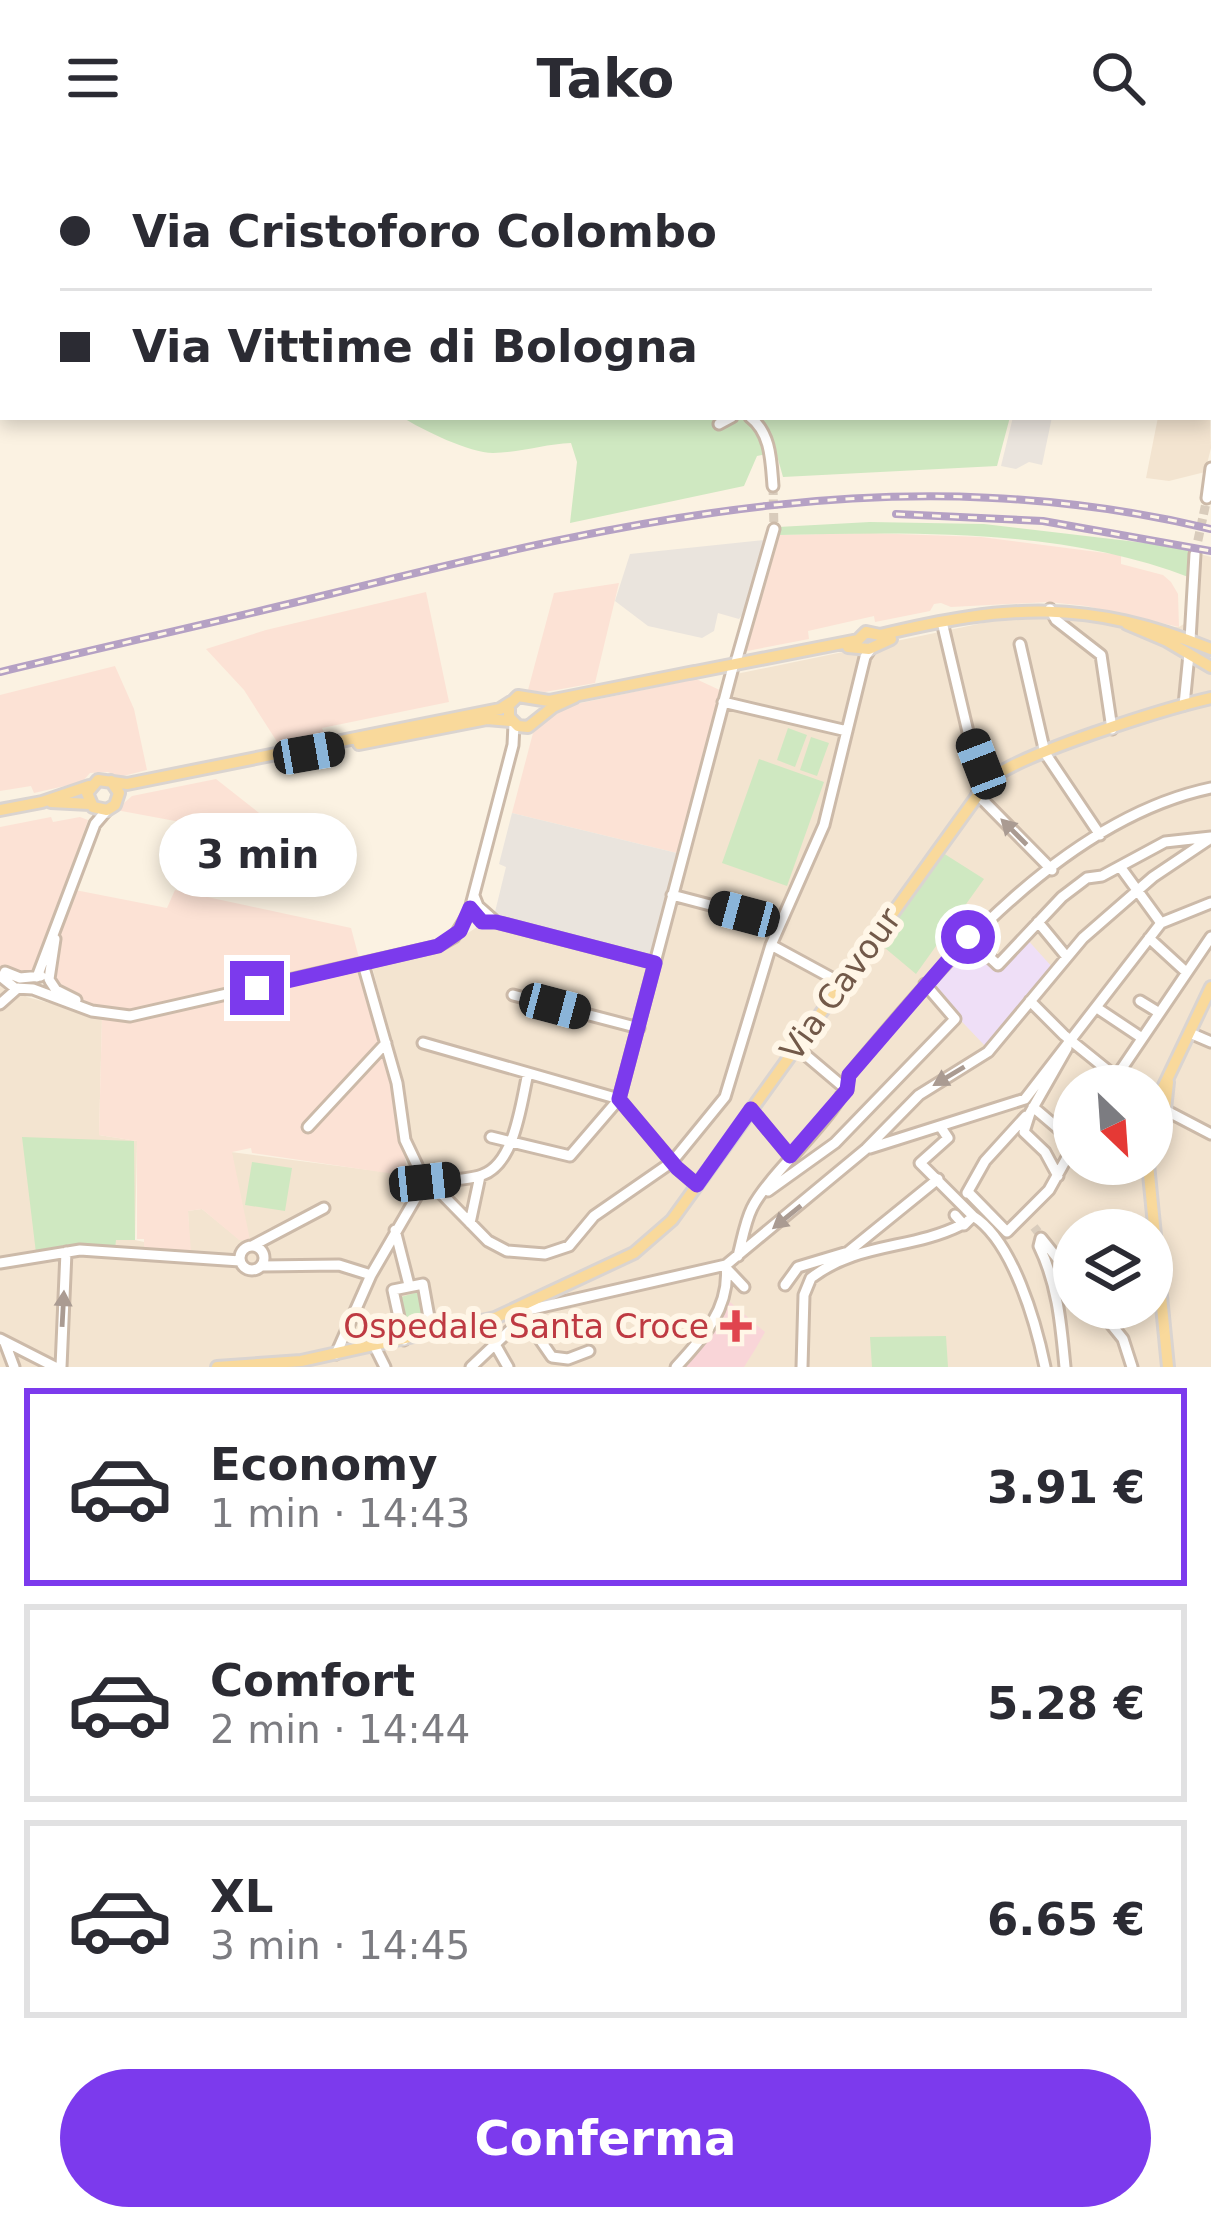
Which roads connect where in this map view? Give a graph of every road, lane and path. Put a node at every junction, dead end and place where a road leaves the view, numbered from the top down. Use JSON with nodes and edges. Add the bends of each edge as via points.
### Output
{"nodes":[{"id":1,"x":727,"y":420,"type":"edge"},
{"id":2,"x":754,"y":420,"type":"edge"},
{"id":3,"x":719,"y":424,"type":"dead end"},
{"id":4,"x":1211,"y":468,"type":"edge"},
{"id":5,"x":773,"y":486,"type":"tunnel mouth"},
{"id":6,"x":1208,"y":498,"type":"dead end"},
{"id":7,"x":775,"y":530,"type":"tunnel mouth"},
{"id":8,"x":1195,"y":554,"type":"tunnel mouth"},
{"id":9,"x":1050,"y":609,"type":"junction"},
{"id":10,"x":999,"y":612,"type":"junction"},
{"id":11,"x":944,"y":626,"type":"junction"},
{"id":12,"x":1019,"y":644,"type":"dead end"},
{"id":13,"x":866,"y":646,"type":"junction"},
{"id":14,"x":1190,"y":647,"type":"junction"},
{"id":15,"x":1211,"y":649,"type":"edge"},
{"id":16,"x":734,"y":664,"type":"junction"},
{"id":17,"x":1211,"y":667,"type":"edge"},
{"id":18,"x":709,"y":671,"type":"junction"},
{"id":19,"x":690,"y":673,"type":"junction"},
{"id":20,"x":725,"y":696,"type":"junction"},
{"id":21,"x":532,"y":697,"type":"junction"},
{"id":22,"x":575,"y":697,"type":"junction"},
{"id":23,"x":1211,"y":698,"type":"edge"},
{"id":24,"x":511,"y":702,"type":"junction"},
{"id":25,"x":1190,"y":703,"type":"junction"},
{"id":26,"x":538,"y":717,"type":"junction"},
{"id":27,"x":512,"y":722,"type":"junction"},
{"id":28,"x":528,"y":727,"type":"junction"},
{"id":29,"x":1112,"y":729,"type":"junction"},
{"id":30,"x":847,"y":731,"type":"junction"},
{"id":31,"x":513,"y":746,"type":"junction"},
{"id":32,"x":1045,"y":752,"type":"junction"},
{"id":33,"x":111,"y":781,"type":"junction"},
{"id":34,"x":988,"y":781,"type":"junction"},
{"id":35,"x":90,"y":785,"type":"junction"},
{"id":36,"x":1211,"y":788,"type":"edge"},
{"id":37,"x":977,"y":794,"type":"junction"},
{"id":38,"x":118,"y":801,"type":"junction"},
{"id":39,"x":42,"y":802,"type":"junction"},
{"id":40,"x":92,"y":806,"type":"junction"},
{"id":41,"x":0,"y":810,"type":"edge"},
{"id":42,"x":107,"y":810,"type":"junction"},
{"id":43,"x":95,"y":824,"type":"junction"},
{"id":44,"x":1100,"y":836,"type":"junction"},
{"id":45,"x":1211,"y":838,"type":"edge"},
{"id":46,"x":1054,"y":868,"type":"junction"},
{"id":47,"x":1121,"y":868,"type":"junction"},
{"id":48,"x":1076,"y":886,"type":"junction"},
{"id":49,"x":1138,"y":892,"type":"junction"},
{"id":50,"x":672,"y":895,"type":"junction"},
{"id":51,"x":473,"y":896,"type":"junction"},
{"id":52,"x":1211,"y":903,"type":"edge"},
{"id":53,"x":470,"y":908,"type":"junction"},
{"id":54,"x":496,"y":922,"type":"junction"},
{"id":55,"x":1038,"y":922,"type":"junction"},
{"id":56,"x":779,"y":923,"type":"junction"},
{"id":57,"x":1161,"y":923,"type":"junction"},
{"id":58,"x":968,"y":937,"type":"junction"},
{"id":59,"x":1211,"y":937,"type":"edge"},
{"id":60,"x":1149,"y":938,"type":"junction"},
{"id":61,"x":771,"y":945,"type":"junction"},
{"id":62,"x":1066,"y":956,"type":"junction"},
{"id":63,"x":655,"y":963,"type":"junction"},
{"id":64,"x":363,"y":964,"type":"junction"},
{"id":65,"x":1184,"y":971,"type":"junction"},
{"id":66,"x":0,"y":974,"type":"edge"},
{"id":67,"x":43,"y":979,"type":"junction"},
{"id":68,"x":16,"y":982,"type":"junction"},
{"id":69,"x":841,"y":983,"type":"junction"},
{"id":70,"x":925,"y":984,"type":"junction"},
{"id":71,"x":1211,"y":987,"type":"edge"},
{"id":72,"x":39,"y":992,"type":"junction"},
{"id":73,"x":513,"y":995,"type":"dead end"},
{"id":74,"x":1140,"y":1000,"type":"dead end"},
{"id":75,"x":1030,"y":1001,"type":"junction"},
{"id":76,"x":0,"y":1002,"type":"edge"},
{"id":77,"x":1208,"y":1002,"type":"edge"},
{"id":78,"x":1097,"y":1008,"type":"junction"},
{"id":79,"x":103,"y":1012,"type":"junction"},
{"id":80,"x":1158,"y":1012,"type":"junction"},
{"id":81,"x":639,"y":1028,"type":"junction"},
{"id":82,"x":1190,"y":1033,"type":"junction"},
{"id":83,"x":1142,"y":1038,"type":"junction"},
{"id":84,"x":1211,"y":1042,"type":"edge"},
{"id":85,"x":386,"y":1043,"type":"junction"},
{"id":86,"x":423,"y":1043,"type":"dead end"},
{"id":87,"x":1070,"y":1045,"type":"junction"},
{"id":88,"x":795,"y":1046,"type":"junction"},
{"id":89,"x":1094,"y":1065,"type":"edge"},
{"id":90,"x":1124,"y":1065,"type":"edge"},
{"id":91,"x":1173,"y":1069,"type":"edge"},
{"id":92,"x":528,"y":1073,"type":"junction"},
{"id":93,"x":847,"y":1090,"type":"junction"},
{"id":94,"x":619,"y":1099,"type":"junction"},
{"id":95,"x":1029,"y":1106,"type":"junction"},
{"id":96,"x":751,"y":1109,"type":"junction"},
{"id":97,"x":1173,"y":1121,"type":"edge"},
{"id":98,"x":940,"y":1126,"type":"junction"},
{"id":99,"x":1053,"y":1126,"type":"edge"},
{"id":100,"x":308,"y":1127,"type":"dead end"},
{"id":101,"x":1211,"y":1134,"type":"edge"},
{"id":102,"x":491,"y":1138,"type":"dead end"},
{"id":103,"x":510,"y":1141,"type":"junction"},
{"id":104,"x":866,"y":1149,"type":"junction"},
{"id":105,"x":790,"y":1156,"type":"junction"},
{"id":106,"x":672,"y":1162,"type":"junction"},
{"id":107,"x":1053,"y":1171,"type":"edge"},
{"id":108,"x":480,"y":1176,"type":"junction"},
{"id":109,"x":938,"y":1179,"type":"junction"},
{"id":110,"x":419,"y":1181,"type":"junction"},
{"id":111,"x":1053,"y":1182,"type":"edge"},
{"id":112,"x":697,"y":1185,"type":"junction"},
{"id":113,"x":1150,"y":1185,"type":"edge"},
{"id":114,"x":763,"y":1193,"type":"junction"},
{"id":115,"x":324,"y":1208,"type":"dead end"},
{"id":116,"x":964,"y":1211,"type":"junction"},
{"id":117,"x":1026,"y":1216,"type":"junction"},
{"id":118,"x":470,"y":1223,"type":"junction"},
{"id":119,"x":395,"y":1230,"type":"junction"},
{"id":120,"x":1038,"y":1232,"type":"junction"},
{"id":121,"x":66,"y":1252,"type":"junction"},
{"id":122,"x":1053,"y":1252,"type":"edge"},
{"id":123,"x":254,"y":1254,"type":"junction"},
{"id":124,"x":849,"y":1255,"type":"junction"},
{"id":125,"x":738,"y":1256,"type":"junction"},
{"id":126,"x":0,"y":1263,"type":"edge"},
{"id":127,"x":726,"y":1270,"type":"junction"},
{"id":128,"x":371,"y":1275,"type":"junction"},
{"id":129,"x":409,"y":1285,"type":"junction"},
{"id":130,"x":785,"y":1285,"type":"dead end"},
{"id":131,"x":744,"y":1287,"type":"dead end"},
{"id":132,"x":364,"y":1289,"type":"junction"},
{"id":133,"x":393,"y":1290,"type":"junction"},
{"id":134,"x":526,"y":1311,"type":"junction"},
{"id":135,"x":1115,"y":1329,"type":"edge"},
{"id":136,"x":432,"y":1334,"type":"junction"},
{"id":137,"x":404,"y":1340,"type":"junction"},
{"id":138,"x":5,"y":1346,"type":"edge"},
{"id":139,"x":496,"y":1346,"type":"junction"},
{"id":140,"x":375,"y":1347,"type":"junction"},
{"id":141,"x":589,"y":1352,"type":"dead end"},
{"id":142,"x":336,"y":1354,"type":"junction"},
{"id":143,"x":36,"y":1362,"type":"edge"},
{"id":144,"x":3,"y":1367,"type":"edge"},
{"id":145,"x":14,"y":1367,"type":"edge"},
{"id":146,"x":58,"y":1367,"type":"edge"},
{"id":147,"x":218,"y":1367,"type":"edge"},
{"id":148,"x":385,"y":1367,"type":"edge"},
{"id":149,"x":471,"y":1367,"type":"edge"},
{"id":150,"x":508,"y":1367,"type":"edge"},
{"id":151,"x":676,"y":1367,"type":"edge"},
{"id":152,"x":802,"y":1367,"type":"edge"},
{"id":153,"x":1046,"y":1367,"type":"edge"},
{"id":154,"x":1065,"y":1367,"type":"edge"},
{"id":155,"x":1132,"y":1367,"type":"edge"},
{"id":156,"x":1168,"y":1367,"type":"edge"}],
"edges":[{"from":1,"to":3,"type":"street"},
{"from":2,"to":5,"type":"street","via":[[763,428]]},
{"from":4,"to":6,"type":"street"},
{"from":7,"to":16,"type":"street"},
{"from":8,"to":14,"type":"street"},
{"from":9,"to":10,"type":"main road"},
{"from":9,"to":14,"type":"main road","via":[[1161,628]]},
{"from":9,"to":29,"type":"street","via":[[1101,655]]},
{"from":10,"to":11,"type":"main road"},
{"from":10,"to":13,"type":"main road"},
{"from":11,"to":13,"type":"main road"},
{"from":11,"to":34,"type":"street"},
{"from":12,"to":32,"type":"street"},
{"from":13,"to":16,"type":"main road"},
{"from":13,"to":30,"type":"street"},
{"from":14,"to":15,"type":"main road"},
{"from":14,"to":17,"type":"main road"},
{"from":14,"to":25,"type":"street"},
{"from":16,"to":18,"type":"main road"},
{"from":16,"to":19,"type":"main road"},
{"from":16,"to":20,"type":"street"},
{"from":18,"to":19,"type":"main road"},
{"from":18,"to":20,"type":"street","via":[[724,679]]},
{"from":19,"to":22,"type":"main road"},
{"from":20,"to":30,"type":"street"},
{"from":20,"to":50,"type":"street"},
{"from":21,"to":22,"type":"main road"},
{"from":21,"to":24,"type":"main road"},
{"from":21,"to":26,"type":"main road"},
{"from":22,"to":26,"type":"main road"},
{"from":23,"to":25,"type":"main road","name":"Via Cavour"},
{"from":24,"to":27,"type":"main road"},
{"from":24,"to":33,"type":"main road","via":[[127,784]]},
{"from":25,"to":29,"type":"main road","name":"Via Cavour"},
{"from":26,"to":28,"type":"main road"},
{"from":27,"to":28,"type":"main road"},
{"from":27,"to":31,"type":"street"},
{"from":27,"to":38,"type":"main road","via":[[487,719],[158,783]]},
{"from":28,"to":31,"type":"street"},
{"from":29,"to":32,"type":"main road","name":"Via Cavour"},
{"from":30,"to":56,"type":"street","via":[[824,825]]},
{"from":31,"to":51,"type":"street"},
{"from":32,"to":34,"type":"main road","name":"Via Cavour"},
{"from":32,"to":44,"type":"street"},
{"from":33,"to":35,"type":"main road"},
{"from":33,"to":38,"type":"main road"},
{"from":34,"to":37,"type":"main road","name":"Via Cavour"},
{"from":35,"to":39,"type":"main road"},
{"from":35,"to":40,"type":"main road"},
{"from":36,"to":44,"type":"street","via":[[1147,807]]},
{"from":46,"to":37,"type":"street","one_way":true},
{"from":37,"to":69,"type":"main road","name":"Via Cavour"},
{"from":38,"to":42,"type":"main road"},
{"from":39,"to":40,"type":"main road"},
{"from":39,"to":41,"type":"main road"},
{"from":40,"to":42,"type":"main road"},
{"from":40,"to":43,"type":"street"},
{"from":42,"to":43,"type":"street"},
{"from":43,"to":67,"type":"street"},
{"from":44,"to":46,"type":"street"},
{"from":45,"to":47,"type":"street","via":[[1165,842]]},
{"from":45,"to":49,"type":"street"},
{"from":46,"to":48,"type":"street"},
{"from":46,"to":58,"type":"street"},
{"from":47,"to":48,"type":"street"},
{"from":47,"to":49,"type":"street"},
{"from":48,"to":55,"type":"street"},
{"from":49,"to":57,"type":"street"},
{"from":49,"to":62,"type":"street"},
{"from":50,"to":56,"type":"street"},
{"from":50,"to":63,"type":"street"},
{"from":51,"to":53,"type":"street"},
{"from":51,"to":54,"type":"street"},
{"from":52,"to":57,"type":"street"},
{"from":53,"to":54,"type":"street","via":[[482,922]]},
{"from":53,"to":64,"type":"street","via":[[460,931],[438,946]]},
{"from":54,"to":63,"type":"street"},
{"from":55,"to":58,"type":"street","via":[[998,965]]},
{"from":55,"to":62,"type":"street"},
{"from":56,"to":61,"type":"street"},
{"from":57,"to":60,"type":"street"},
{"from":58,"to":70,"type":"street"},
{"from":59,"to":65,"type":"street"},
{"from":60,"to":65,"type":"street"},
{"from":60,"to":78,"type":"street"},
{"from":61,"to":69,"type":"street"},
{"from":61,"to":106,"type":"street","via":[[725,1097]]},
{"from":62,"to":75,"type":"street"},
{"from":63,"to":81,"type":"street"},
{"from":64,"to":79,"type":"street","via":[[142,1015]]},
{"from":64,"to":85,"type":"street"},
{"from":65,"to":80,"type":"street"},
{"from":66,"to":68,"type":"street"},
{"from":67,"to":68,"type":"street"},
{"from":67,"to":72,"type":"street","via":[[48,989]]},
{"from":67,"to":79,"type":"street"},
{"from":68,"to":72,"type":"street"},
{"from":68,"to":76,"type":"street"},
{"from":69,"to":88,"type":"main road","name":"Via Cavour"},
{"from":70,"to":93,"type":"street","via":[[849,1075]]},
{"from":70,"to":114,"type":"street","via":[[955,1019],[835,1143]]},
{"from":71,"to":77,"type":"main road"},
{"from":72,"to":79,"type":"street"},
{"from":73,"to":81,"type":"street"},
{"from":74,"to":80,"type":"street"},
{"from":75,"to":87,"type":"street"},
{"from":75,"to":104,"type":"street","one_way":true,"via":[[988,1052],[919,1095]]},
{"from":77,"to":82,"type":"main road"},
{"from":78,"to":83,"type":"street"},
{"from":78,"to":87,"type":"street"},
{"from":80,"to":83,"type":"street"},
{"from":81,"to":94,"type":"street"},
{"from":82,"to":84,"type":"street"},
{"from":82,"to":91,"type":"main road"},
{"from":83,"to":90,"type":"street"},
{"from":85,"to":100,"type":"street"},
{"from":85,"to":110,"type":"street"},
{"from":86,"to":92,"type":"street"},
{"from":87,"to":89,"type":"street"},
{"from":87,"to":95,"type":"street"},
{"from":88,"to":93,"type":"street"},
{"from":88,"to":96,"type":"main road","name":"Via Cavour"},
{"from":92,"to":94,"type":"street"},
{"from":92,"to":103,"type":"street"},
{"from":93,"to":105,"type":"street"},
{"from":94,"to":103,"type":"street","via":[[570,1156]]},
{"from":94,"to":106,"type":"street"},
{"from":95,"to":98,"type":"street"},
{"from":95,"to":99,"type":"street"},
{"from":95,"to":107,"type":"street","via":[[1024,1132]]},
{"from":95,"to":116,"type":"street","via":[[985,1161]]},
{"from":96,"to":105,"type":"street"},
{"from":96,"to":112,"type":"main road","name":"Via Cavour"},
{"from":97,"to":101,"type":"street"},
{"from":98,"to":104,"type":"street"},
{"from":98,"to":109,"type":"street","via":[[948,1138],[920,1163]]},
{"from":102,"to":103,"type":"street"},
{"from":103,"to":108,"type":"street","via":[[496,1169]]},
{"from":104,"to":125,"type":"street","one_way":true},
{"from":105,"to":114,"type":"street"},
{"from":106,"to":112,"type":"street"},
{"from":106,"to":118,"type":"street","via":[[594,1216],[569,1246],[545,1254],[507,1251]]},
{"from":108,"to":110,"type":"street"},
{"from":108,"to":118,"type":"street"},
{"from":109,"to":116,"type":"street"},
{"from":109,"to":124,"type":"street"},
{"from":110,"to":118,"type":"street"},
{"from":110,"to":119,"type":"street"},
{"from":111,"to":117,"type":"street"},
{"from":112,"to":134,"type":"main road","name":"Via Cavour","via":[[642,1248]]},
{"from":113,"to":156,"type":"main road"},
{"from":114,"to":125,"type":"street"},
{"from":115,"to":123,"type":"street","via":[[270,1236]]},
{"from":116,"to":117,"type":"street","via":[[1007,1232]]},
{"from":116,"to":124,"type":"street","via":[[915,1242]]},
{"from":116,"to":153,"type":"street","via":[[989,1233],[1030,1302]]},
{"from":117,"to":120,"type":"street"},
{"from":119,"to":128,"type":"street"},
{"from":119,"to":129,"type":"street"},
{"from":120,"to":122,"type":"street"},
{"from":120,"to":154,"type":"street"},
{"from":121,"to":123,"type":"street"},
{"from":121,"to":126,"type":"street"},
{"from":146,"to":121,"type":"street","one_way":true},
{"from":123,"to":128,"type":"street","via":[[277,1265],[339,1265]]},
{"from":124,"to":130,"type":"street","via":[[798,1267]]},
{"from":124,"to":152,"type":"street","via":[[806,1286]]},
{"from":125,"to":127,"type":"street"},
{"from":127,"to":131,"type":"street"},
{"from":127,"to":134,"type":"street"},
{"from":127,"to":151,"type":"street","via":[[706,1335]]},
{"from":128,"to":132,"type":"street"},
{"from":129,"to":133,"type":"street"},
{"from":129,"to":136,"type":"street","via":[[423,1284]]},
{"from":132,"to":133,"type":"street"},
{"from":132,"to":142,"type":"street"},
{"from":133,"to":137,"type":"street"},
{"from":134,"to":136,"type":"main road","name":"Via Cavour"},
{"from":134,"to":139,"type":"street"},
{"from":134,"to":141,"type":"street","via":[[552,1357]]},
{"from":135,"to":155,"type":"street"},
{"from":136,"to":137,"type":"main road","name":"Via Cavour"},
{"from":137,"to":140,"type":"main road","name":"Via Cavour"},
{"from":138,"to":143,"type":"street"},
{"from":138,"to":144,"type":"street"},
{"from":138,"to":145,"type":"street"},
{"from":139,"to":149,"type":"street"},
{"from":139,"to":150,"type":"street"},
{"from":140,"to":142,"type":"main road","name":"Via Cavour"},
{"from":140,"to":148,"type":"street"},
{"from":142,"to":147,"type":"main road","name":"Via Cavour"},
{"from":143,"to":146,"type":"street"}]}
